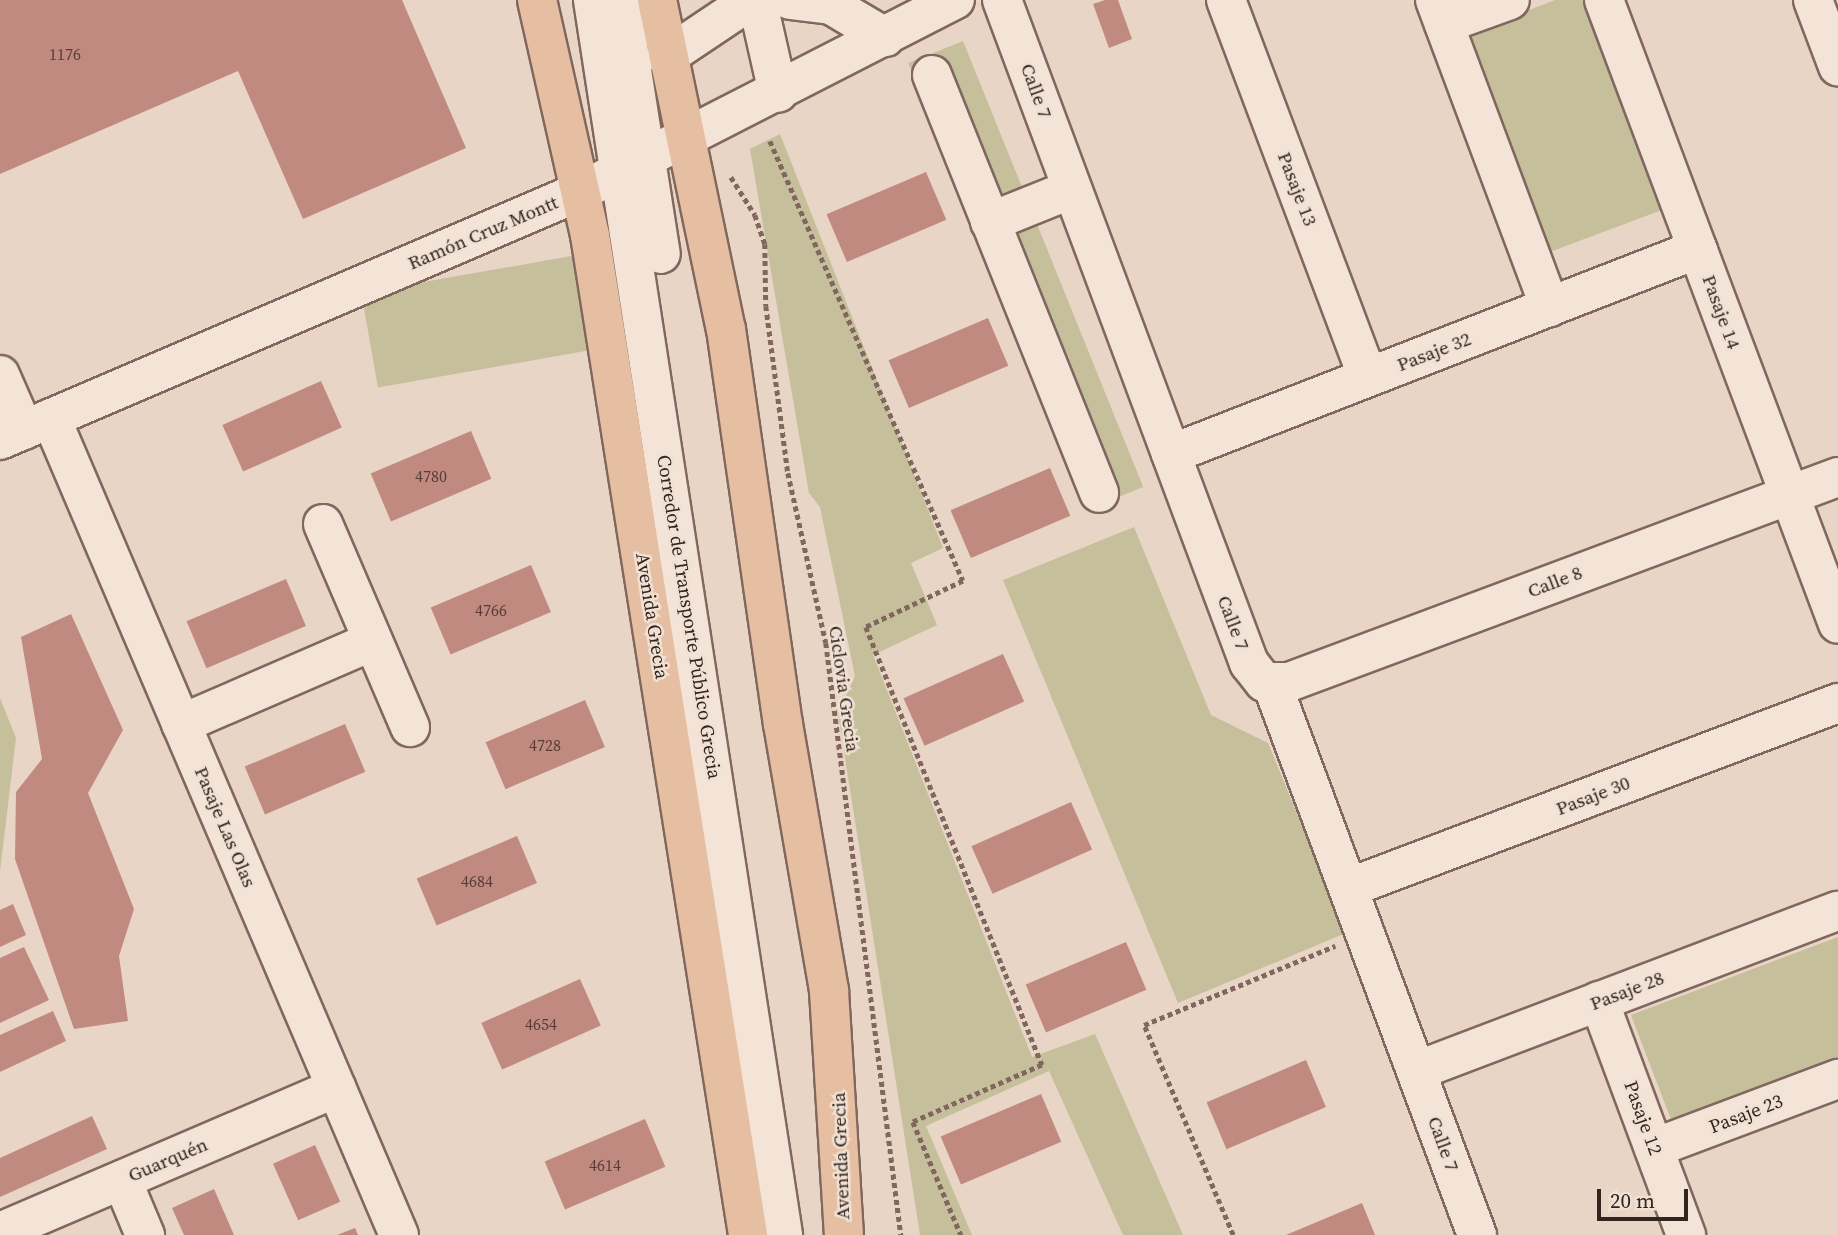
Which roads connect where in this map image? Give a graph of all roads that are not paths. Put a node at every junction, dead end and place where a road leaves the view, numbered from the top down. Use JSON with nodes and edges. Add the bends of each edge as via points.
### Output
{"nodes":[{"id":1,"x":537,"y":0,"type":"edge"},
{"id":2,"x":593,"y":0,"type":"edge"},
{"id":3,"x":621,"y":0,"type":"edge"},
{"id":4,"x":657,"y":0,"type":"edge"},
{"id":5,"x":955,"y":0,"type":"edge"},
{"id":6,"x":1002,"y":0,"type":"edge"},
{"id":7,"x":1226,"y":0,"type":"edge"},
{"id":8,"x":1510,"y":0,"type":"edge"},
{"id":9,"x":1604,"y":0,"type":"edge"},
{"id":10,"x":1813,"y":0,"type":"edge"},
{"id":11,"x":767,"y":1,"type":"edge"},
{"id":12,"x":1440,"y":12,"type":"edge"},
{"id":13,"x":885,"y":37,"type":"junction"},
{"id":14,"x":666,"y":57,"type":"junction"},
{"id":15,"x":1838,"y":66,"type":"edge"},
{"id":16,"x":932,"y":75,"type":"dead end"},
{"id":17,"x":778,"y":93,"type":"junction"},
{"id":18,"x":684,"y":141,"type":"junction"},
{"id":19,"x":633,"y":167,"type":"junction"},
{"id":20,"x":1072,"y":189,"type":"junction"},
{"id":21,"x":581,"y":191,"type":"junction"},
{"id":22,"x":990,"y":222,"type":"junction"},
{"id":23,"x":1698,"y":249,"type":"junction"},
{"id":24,"x":1550,"y":307,"type":"junction"},
{"id":25,"x":0,"y":375,"type":"edge"},
{"id":26,"x":1368,"y":377,"type":"junction"},
{"id":27,"x":25,"y":429,"type":"edge"},
{"id":28,"x":1171,"y":454,"type":"junction"},
{"id":29,"x":1838,"y":477,"type":"edge"},
{"id":30,"x":1099,"y":494,"type":"dead end"},
{"id":31,"x":1790,"y":495,"type":"junction"},
{"id":32,"x":323,"y":524,"type":"dead end"},
{"id":33,"x":1838,"y":624,"type":"edge"},
{"id":34,"x":373,"y":641,"type":"junction"},
{"id":35,"x":1272,"y":684,"type":"junction"},
{"id":36,"x":1838,"y":703,"type":"edge"},
{"id":37,"x":181,"y":724,"type":"junction"},
{"id":38,"x":410,"y":727,"type":"dead end"},
{"id":39,"x":1348,"y":888,"type":"junction"},
{"id":40,"x":1838,"y":911,"type":"edge"},
{"id":41,"x":1599,"y":1001,"type":"junction"},
{"id":42,"x":1416,"y":1071,"type":"junction"},
{"id":43,"x":1838,"y":1079,"type":"edge"},
{"id":44,"x":336,"y":1088,"type":"junction"},
{"id":45,"x":1654,"y":1149,"type":"junction"},
{"id":46,"x":122,"y":1180,"type":"junction"},
{"id":47,"x":0,"y":1232,"type":"edge"},
{"id":48,"x":145,"y":1235,"type":"edge"},
{"id":49,"x":399,"y":1235,"type":"edge"},
{"id":50,"x":748,"y":1235,"type":"edge"},
{"id":51,"x":783,"y":1235,"type":"edge"},
{"id":52,"x":807,"y":1235,"type":"edge"},
{"id":53,"x":844,"y":1235,"type":"edge"},
{"id":54,"x":1477,"y":1235,"type":"edge"},
{"id":55,"x":1686,"y":1235,"type":"edge"}],
"edges":[{"from":1,"to":21,"type":"main road","name":"Avenida Grecia"},
{"from":2,"to":19,"type":"street","name":"Corredor de Transporte Público Grecia"},
{"from":3,"to":19,"type":"street","name":"Corredor de Transporte Público Grecia"},
{"from":4,"to":14,"type":"main road","name":"Avenida Grecia"},
{"from":5,"to":13,"type":"street","name":"Ramón Cruz Montt"},
{"from":6,"to":20,"type":"street","name":"Calle 7"},
{"from":7,"to":26,"type":"street","name":"Pasaje 13"},
{"from":8,"to":12,"type":"street"},
{"from":9,"to":23,"type":"street","name":"Pasaje 14"},
{"from":10,"to":15,"type":"street"},
{"from":11,"to":13,"type":"street","via":[[831,5]]},
{"from":11,"to":14,"type":"street"},
{"from":11,"to":17,"type":"street"},
{"from":12,"to":24,"type":"street"},
{"from":13,"to":17,"type":"street","name":"Ramón Cruz Montt"},
{"from":14,"to":18,"type":"main road","name":"Avenida Grecia"},
{"from":16,"to":22,"type":"street"},
{"from":17,"to":18,"type":"street","name":"Ramón Cruz Montt"},
{"from":18,"to":19,"type":"street","name":"Ramón Cruz Montt"},
{"from":18,"to":53,"type":"main road","name":"Avenida Grecia","via":[[726,329],[783,724],[829,991]]},
{"from":19,"to":21,"type":"street","name":"Ramón Cruz Montt"},
{"from":19,"to":51,"type":"street","name":"Corredor de Transporte Público Grecia"},
{"from":19,"to":52,"type":"street","name":"Corredor de Transporte Público Grecia"},
{"from":20,"to":22,"type":"street"},
{"from":20,"to":28,"type":"street","name":"Calle 7"},
{"from":21,"to":27,"type":"street","name":"Ramón Cruz Montt"},
{"from":21,"to":50,"type":"main road","name":"Avenida Grecia","via":[[650,600]]},
{"from":22,"to":30,"type":"street"},
{"from":23,"to":24,"type":"street","name":"Pasaje 32"},
{"from":23,"to":31,"type":"street","name":"Pasaje 14"},
{"from":24,"to":26,"type":"street","name":"Pasaje 32"},
{"from":25,"to":27,"type":"street","name":"Pasaje Las Olas"},
{"from":26,"to":28,"type":"street","name":"Pasaje 32"},
{"from":27,"to":37,"type":"street","name":"Pasaje Las Olas"},
{"from":28,"to":35,"type":"street","name":"Calle 7","via":[[1248,663],[1257,677]]},
{"from":29,"to":31,"type":"street","name":"Calle 8"},
{"from":31,"to":33,"type":"street","name":"Pasaje 14"},
{"from":31,"to":35,"type":"street","name":"Calle 8","via":[[1302,677]]},
{"from":32,"to":34,"type":"street"},
{"from":34,"to":37,"type":"street"},
{"from":34,"to":38,"type":"street"},
{"from":35,"to":39,"type":"street","name":"Calle 7"},
{"from":36,"to":39,"type":"street","name":"Pasaje 30"},
{"from":37,"to":44,"type":"street","name":"Pasaje Las Olas"},
{"from":39,"to":42,"type":"street","name":"Calle 7"},
{"from":40,"to":41,"type":"street","name":"Pasaje 28"},
{"from":41,"to":42,"type":"street","name":"Pasaje 28"},
{"from":41,"to":45,"type":"street","name":"Pasaje 12"},
{"from":42,"to":54,"type":"street","name":"Calle 7"},
{"from":43,"to":45,"type":"street","name":"Pasaje 23"},
{"from":44,"to":46,"type":"street","name":"Guarquén"},
{"from":44,"to":49,"type":"street","name":"Pasaje Las Olas"},
{"from":45,"to":55,"type":"street","name":"Pasaje 12"},
{"from":46,"to":47,"type":"street","name":"Guarquén"},
{"from":46,"to":48,"type":"street"}]}
